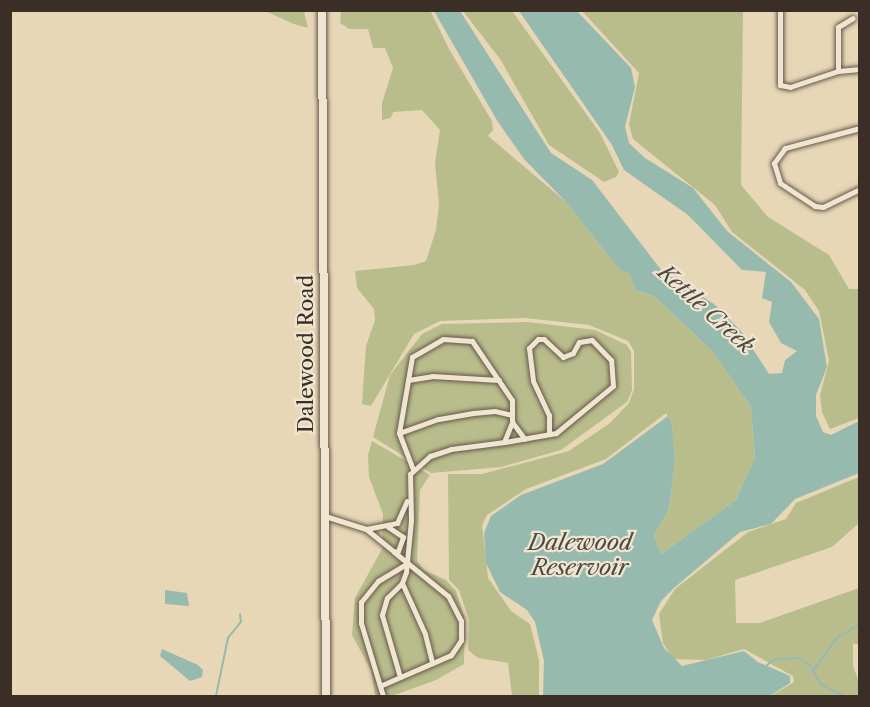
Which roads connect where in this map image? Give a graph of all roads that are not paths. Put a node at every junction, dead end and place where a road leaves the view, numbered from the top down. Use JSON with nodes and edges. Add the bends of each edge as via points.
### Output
{"nodes":[{"id":1,"x":322,"y":10,"type":"edge"},
{"id":2,"x":780,"y":10,"type":"edge"},
{"id":3,"x":853,"y":18,"type":"dead end"},
{"id":4,"x":860,"y":69,"type":"edge"},
{"id":5,"x":838,"y":71,"type":"junction"},
{"id":6,"x":860,"y":128,"type":"edge"},
{"id":7,"x":860,"y":189,"type":"edge"},
{"id":8,"x":408,"y":380,"type":"junction"},
{"id":9,"x":499,"y":380,"type":"junction"},
{"id":10,"x":512,"y":419,"type":"junction"},
{"id":11,"x":399,"y":432,"type":"junction"},
{"id":12,"x":549,"y":434,"type":"junction"},
{"id":13,"x":525,"y":439,"type":"junction"},
{"id":14,"x":504,"y":442,"type":"junction"},
{"id":15,"x":413,"y":470,"type":"junction"},
{"id":16,"x":408,"y":499,"type":"junction"},
{"id":17,"x":325,"y":516,"type":"junction"},
{"id":18,"x":397,"y":523,"type":"junction"},
{"id":19,"x":388,"y":527,"type":"junction"},
{"id":20,"x":411,"y":527,"type":"junction"},
{"id":21,"x":366,"y":529,"type":"junction"},
{"id":22,"x":394,"y":552,"type":"junction"},
{"id":23,"x":406,"y":564,"type":"junction"},
{"id":24,"x":402,"y":583,"type":"junction"},
{"id":25,"x":432,"y":663,"type":"junction"},
{"id":26,"x":400,"y":677,"type":"junction"},
{"id":27,"x":382,"y":685,"type":"junction"},
{"id":28,"x":326,"y":696,"type":"edge"},
{"id":29,"x":383,"y":696,"type":"edge"}],
"edges":[{"from":1,"to":17,"type":"main road","name":"Dalewood Road"},
{"from":2,"to":5,"type":"street","via":[[780,85],[790,87]]},
{"from":3,"to":5,"type":"street","via":[[838,27]]},
{"from":4,"to":5,"type":"street"},
{"from":6,"to":7,"type":"street","via":[[785,148],[774,163],[780,183],[814,206],[823,207]]},
{"from":8,"to":9,"type":"street","via":[[432,376]]},
{"from":8,"to":9,"type":"street","via":[[412,357],[451,338],[472,341]]},
{"from":8,"to":11,"type":"street"},
{"from":9,"to":10,"type":"street","via":[[512,400]]},
{"from":10,"to":11,"type":"street","via":[[495,411],[473,413]]},
{"from":10,"to":13,"type":"street"},
{"from":10,"to":14,"type":"street"},
{"from":11,"to":15,"type":"street"},
{"from":12,"to":12,"type":"street","via":[[556,433],[611,391],[611,360],[592,340],[579,342],[573,352],[563,357],[544,339],[538,339],[529,348],[533,381],[549,415]]},
{"from":12,"to":13,"type":"street"},
{"from":13,"to":14,"type":"street"},
{"from":14,"to":15,"type":"street","via":[[451,449],[430,456]]},
{"from":15,"to":16,"type":"street"},
{"from":16,"to":18,"type":"street"},
{"from":16,"to":20,"type":"street"},
{"from":17,"to":21,"type":"street"},
{"from":17,"to":28,"type":"main road","name":"Dalewood Road"},
{"from":18,"to":19,"type":"street"},
{"from":18,"to":20,"type":"street"},
{"from":19,"to":21,"type":"street"},
{"from":19,"to":22,"type":"street","via":[[400,533],[404,542]]},
{"from":20,"to":23,"type":"street"},
{"from":21,"to":22,"type":"street"},
{"from":22,"to":23,"type":"street"},
{"from":23,"to":24,"type":"street"},
{"from":23,"to":25,"type":"street","via":[[437,584],[460,621],[458,647]]},
{"from":23,"to":27,"type":"street","via":[[378,581],[361,602],[365,639]]},
{"from":24,"to":25,"type":"street","via":[[425,634]]},
{"from":24,"to":26,"type":"street","via":[[387,598],[382,615]]},
{"from":25,"to":26,"type":"street"},
{"from":26,"to":27,"type":"street"},
{"from":27,"to":29,"type":"street"}]}
